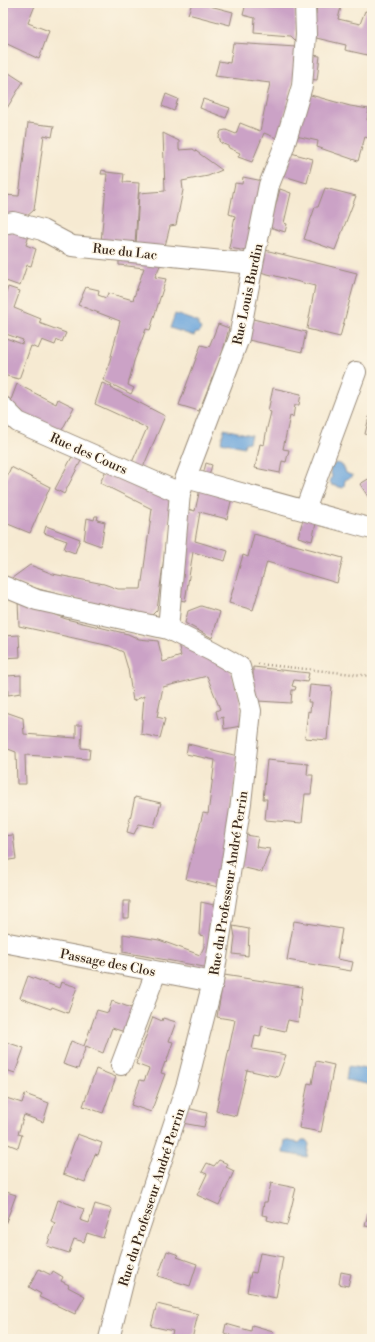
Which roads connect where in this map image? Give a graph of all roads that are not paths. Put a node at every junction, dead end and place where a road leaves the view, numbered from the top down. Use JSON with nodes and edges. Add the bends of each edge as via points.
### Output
{"nodes":[{"id":1,"x":305,"y":3,"type":"edge"},
{"id":2,"x":3,"y":224,"type":"edge"},
{"id":3,"x":253,"y":264,"type":"junction"},
{"id":4,"x":356,"y":372,"type":"dead end"},
{"id":5,"x":3,"y":407,"type":"edge"},
{"id":6,"x":183,"y":485,"type":"junction"},
{"id":7,"x":305,"y":510,"type":"junction"},
{"id":8,"x":372,"y":528,"type":"edge"},
{"id":9,"x":3,"y":586,"type":"edge"},
{"id":10,"x":168,"y":629,"type":"junction"},
{"id":11,"x":3,"y":942,"type":"edge"},
{"id":12,"x":156,"y":972,"type":"junction"},
{"id":13,"x":213,"y":982,"type":"junction"},
{"id":14,"x":121,"y":1065,"type":"dead end"},
{"id":15,"x":108,"y":1339,"type":"edge"}],
"edges":[{"from":1,"to":3,"type":"street","name":"Rue Louis Burdin","via":[[306,35],[302,86],[284,147],[269,185]]},
{"from":2,"to":3,"type":"street","name":"Rue du Lac","via":[[13,222],[42,230],[72,246]]},
{"from":3,"to":6,"type":"street","name":"Rue Louis Burdin","via":[[239,338]]},
{"from":4,"to":7,"type":"street"},
{"from":5,"to":6,"type":"street","name":"Rue des Cours","via":[[18,422]]},
{"from":6,"to":7,"type":"street","name":"Rue des Cours"},
{"from":6,"to":10,"type":"street","name":"Rue Louis Burdin"},
{"from":7,"to":8,"type":"street","name":"Rue des Cours"},
{"from":9,"to":10,"type":"street","name":"Rue du Professeur André Perrin","via":[[37,600]]},
{"from":10,"to":13,"type":"street","name":"Rue du Professeur André Perrin","via":[[240,667],[251,710],[241,803]]},
{"from":11,"to":12,"type":"street","name":"Passage des Clos"},
{"from":12,"to":13,"type":"street","name":"Passage des Clos"},
{"from":12,"to":14,"type":"street"},
{"from":13,"to":15,"type":"street","name":"Rue du Professeur André Perrin","via":[[187,1084],[129,1259]]}]}
